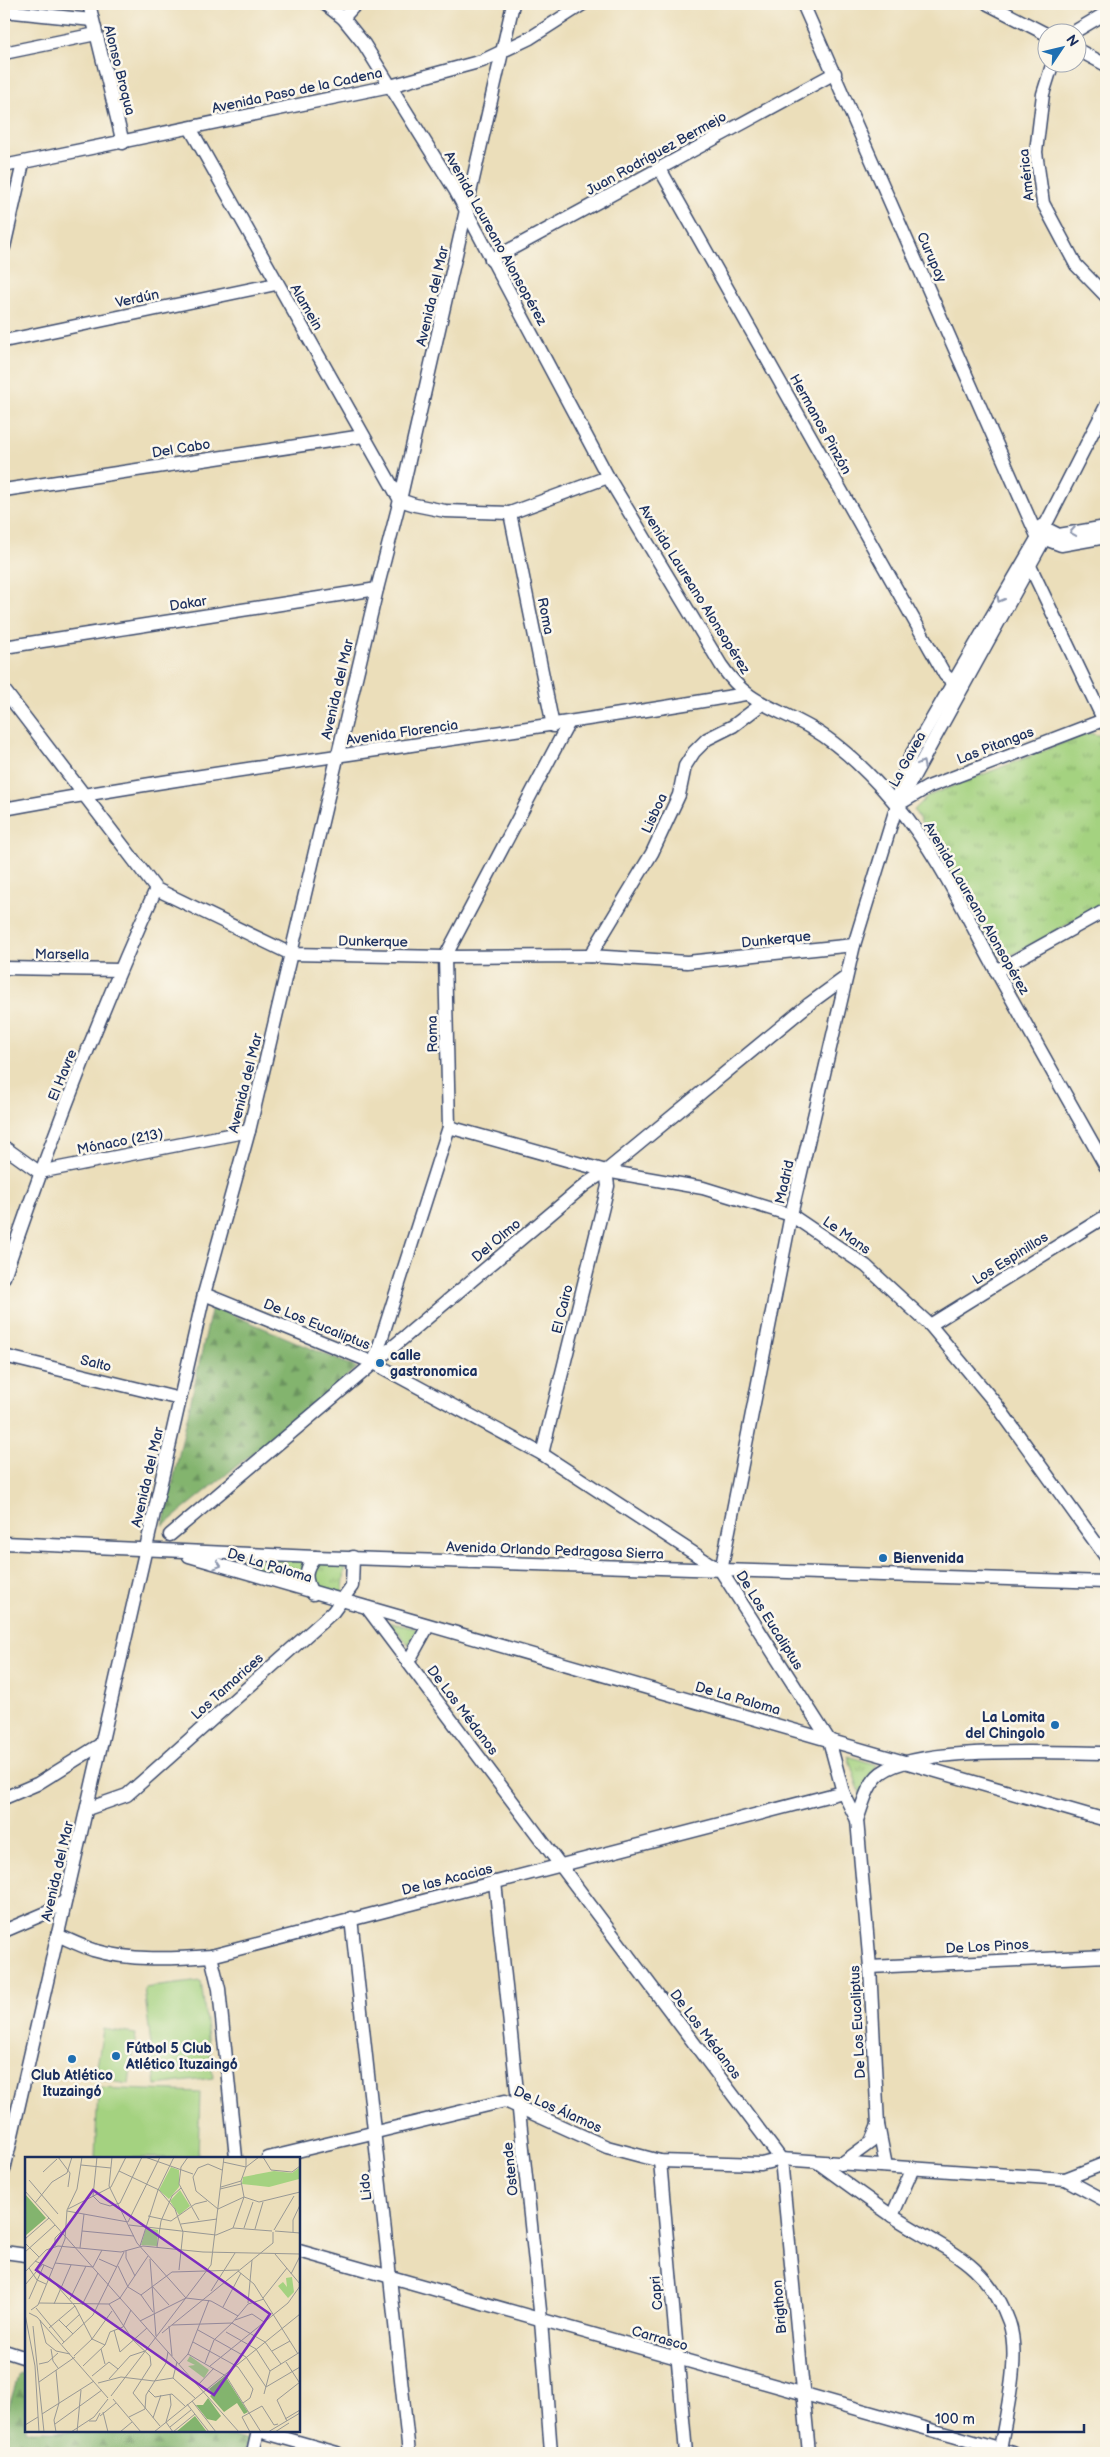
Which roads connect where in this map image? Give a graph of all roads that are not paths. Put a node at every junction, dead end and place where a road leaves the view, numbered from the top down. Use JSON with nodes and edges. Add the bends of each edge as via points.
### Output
{"nodes":[{"id":1,"x":89,"y":4,"type":"edge"},
{"id":2,"x":326,"y":4,"type":"edge"},
{"id":3,"x":356,"y":4,"type":"edge"},
{"id":4,"x":513,"y":4,"type":"edge"},
{"id":5,"x":583,"y":4,"type":"edge"},
{"id":6,"x":803,"y":4,"type":"edge"},
{"id":7,"x":988,"y":4,"type":"edge"},
{"id":8,"x":4,"y":11,"type":"edge"},
{"id":9,"x":1106,"y":13,"type":"edge"},
{"id":10,"x":343,"y":18,"type":"junction"},
{"id":11,"x":92,"y":20,"type":"junction"},
{"id":12,"x":1088,"y":24,"type":"edge"},
{"id":13,"x":1038,"y":30,"type":"edge"},
{"id":14,"x":96,"y":34,"type":"junction"},
{"id":15,"x":4,"y":53,"type":"edge"},
{"id":16,"x":502,"y":54,"type":"junction"},
{"id":17,"x":1088,"y":55,"type":"edge"},
{"id":18,"x":1106,"y":65,"type":"edge"},
{"id":19,"x":1050,"y":72,"type":"edge"},
{"id":20,"x":835,"y":73,"type":"junction"},
{"id":21,"x":390,"y":86,"type":"junction"},
{"id":22,"x":190,"y":128,"type":"junction"},
{"id":23,"x":123,"y":143,"type":"junction"},
{"id":24,"x":23,"y":163,"type":"junction"},
{"id":25,"x":4,"y":166,"type":"edge"},
{"id":26,"x":660,"y":169,"type":"junction"},
{"id":27,"x":466,"y":212,"type":"junction"},
{"id":28,"x":4,"y":247,"type":"edge"},
{"id":29,"x":491,"y":260,"type":"junction"},
{"id":30,"x":276,"y":284,"type":"junction"},
{"id":31,"x":1106,"y":296,"type":"edge"},
{"id":32,"x":4,"y":341,"type":"edge"},
{"id":33,"x":1106,"y":406,"type":"edge"},
{"id":34,"x":363,"y":436,"type":"junction"},
{"id":35,"x":608,"y":477,"type":"junction"},
{"id":36,"x":4,"y":490,"type":"edge"},
{"id":37,"x":400,"y":500,"type":"junction"},
{"id":38,"x":510,"y":513,"type":"junction"},
{"id":39,"x":1106,"y":527,"type":"edge"},
{"id":40,"x":1042,"y":530,"type":"junction"},
{"id":41,"x":1106,"y":538,"type":"edge"},
{"id":42,"x":1026,"y":564,"type":"junction"},
{"id":43,"x":377,"y":589,"type":"junction"},
{"id":44,"x":4,"y":647,"type":"edge"},
{"id":45,"x":958,"y":684,"type":"junction"},
{"id":46,"x":4,"y":690,"type":"edge"},
{"id":47,"x":745,"y":694,"type":"junction"},
{"id":48,"x":762,"y":704,"type":"junction"},
{"id":49,"x":1105,"y":721,"type":"edge"},
{"id":50,"x":568,"y":724,"type":"junction"},
{"id":51,"x":553,"y":726,"type":"junction"},
{"id":52,"x":336,"y":757,"type":"junction"},
{"id":53,"x":84,"y":794,"type":"junction"},
{"id":54,"x":897,"y":806,"type":"junction"},
{"id":55,"x":4,"y":809,"type":"edge"},
{"id":56,"x":156,"y":889,"type":"junction"},
{"id":57,"x":1106,"y":910,"type":"edge"},
{"id":58,"x":854,"y":945,"type":"junction"},
{"id":59,"x":291,"y":954,"type":"junction"},
{"id":60,"x":590,"y":956,"type":"junction"},
{"id":61,"x":445,"y":957,"type":"junction"},
{"id":62,"x":4,"y":968,"type":"edge"},
{"id":63,"x":120,"y":970,"type":"junction"},
{"id":64,"x":996,"y":971,"type":"junction"},
{"id":65,"x":846,"y":977,"type":"junction"},
{"id":66,"x":449,"y":1127,"type":"junction"},
{"id":67,"x":249,"y":1131,"type":"junction"},
{"id":68,"x":4,"y":1147,"type":"edge"},
{"id":69,"x":1106,"y":1167,"type":"edge"},
{"id":70,"x":606,"y":1171,"type":"junction"},
{"id":71,"x":39,"y":1172,"type":"junction"},
{"id":72,"x":791,"y":1215,"type":"junction"},
{"id":73,"x":1106,"y":1216,"type":"edge"},
{"id":74,"x":4,"y":1276,"type":"edge"},
{"id":75,"x":204,"y":1294,"type":"junction"},
{"id":76,"x":930,"y":1325,"type":"junction"},
{"id":77,"x":4,"y":1356,"type":"edge"},
{"id":78,"x":374,"y":1363,"type":"junction"},
{"id":79,"x":180,"y":1399,"type":"junction"},
{"id":80,"x":542,"y":1454,"type":"junction"},
{"id":81,"x":170,"y":1535,"type":"dead end"},
{"id":82,"x":4,"y":1543,"type":"edge"},
{"id":83,"x":146,"y":1548,"type":"junction"},
{"id":84,"x":171,"y":1551,"type":"junction"},
{"id":85,"x":315,"y":1556,"type":"junction"},
{"id":86,"x":353,"y":1557,"type":"junction"},
{"id":87,"x":1106,"y":1557,"type":"edge"},
{"id":88,"x":721,"y":1571,"type":"junction"},
{"id":89,"x":1106,"y":1582,"type":"edge"},
{"id":90,"x":352,"y":1586,"type":"junction"},
{"id":91,"x":313,"y":1594,"type":"junction"},
{"id":92,"x":342,"y":1601,"type":"junction"},
{"id":93,"x":364,"y":1608,"type":"junction"},
{"id":94,"x":428,"y":1626,"type":"junction"},
{"id":95,"x":408,"y":1662,"type":"junction"},
{"id":96,"x":829,"y":1740,"type":"junction"},
{"id":97,"x":101,"y":1744,"type":"junction"},
{"id":98,"x":1106,"y":1753,"type":"edge"},
{"id":99,"x":903,"y":1761,"type":"junction"},
{"id":100,"x":843,"y":1792,"type":"junction"},
{"id":101,"x":4,"y":1798,"type":"edge"},
{"id":102,"x":87,"y":1809,"type":"junction"},
{"id":103,"x":857,"y":1820,"type":"junction"},
{"id":104,"x":1106,"y":1820,"type":"edge"},
{"id":105,"x":560,"y":1864,"type":"junction"},
{"id":106,"x":495,"y":1882,"type":"junction"},
{"id":107,"x":65,"y":1901,"type":"junction"},
{"id":108,"x":350,"y":1918,"type":"junction"},
{"id":109,"x":4,"y":1931,"type":"edge"},
{"id":110,"x":57,"y":1935,"type":"junction"},
{"id":111,"x":211,"y":1956,"type":"junction"},
{"id":112,"x":1106,"y":1956,"type":"edge"},
{"id":113,"x":870,"y":1967,"type":"junction"},
{"id":114,"x":518,"y":2106,"type":"junction"},
{"id":115,"x":878,"y":2125,"type":"junction"},
{"id":116,"x":374,"y":2131,"type":"junction"},
{"id":117,"x":236,"y":2157,"type":"edge"},
{"id":118,"x":272,"y":2157,"type":"edge"},
{"id":119,"x":781,"y":2159,"type":"junction"},
{"id":120,"x":660,"y":2161,"type":"junction"},
{"id":121,"x":817,"y":2162,"type":"junction"},
{"id":122,"x":1106,"y":2162,"type":"edge"},
{"id":123,"x":841,"y":2164,"type":"junction"},
{"id":124,"x":886,"y":2166,"type":"junction"},
{"id":125,"x":913,"y":2168,"type":"junction"},
{"id":126,"x":4,"y":2170,"type":"edge"},
{"id":127,"x":1065,"y":2179,"type":"junction"},
{"id":128,"x":1106,"y":2201,"type":"edge"},
{"id":129,"x":892,"y":2216,"type":"junction"},
{"id":130,"x":300,"y":2251,"type":"edge"},
{"id":131,"x":4,"y":2252,"type":"edge"},
{"id":132,"x":25,"y":2255,"type":"edge"},
{"id":133,"x":389,"y":2275,"type":"junction"},
{"id":134,"x":541,"y":2320,"type":"junction"},
{"id":135,"x":4,"y":2351,"type":"edge"},
{"id":136,"x":25,"y":2358,"type":"edge"},
{"id":137,"x":677,"y":2358,"type":"junction"},
{"id":138,"x":802,"y":2395,"type":"junction"},
{"id":139,"x":259,"y":2432,"type":"edge"},
{"id":140,"x":263,"y":2432,"type":"edge"},
{"id":141,"x":1007,"y":2452,"type":"edge"},
{"id":142,"x":253,"y":2453,"type":"edge"},
{"id":143,"x":337,"y":2453,"type":"edge"},
{"id":144,"x":409,"y":2453,"type":"edge"},
{"id":145,"x":551,"y":2453,"type":"edge"},
{"id":146,"x":686,"y":2453,"type":"edge"},
{"id":147,"x":809,"y":2453,"type":"edge"}],
"edges":[{"from":1,"to":11,"type":"street","name":"Alonso Broqua"},
{"from":2,"to":10,"type":"street","name":"Avenida Laureano Alonsopérez"},
{"from":3,"to":10,"type":"street"},
{"from":4,"to":16,"type":"street","name":"Avenida del Mar"},
{"from":5,"to":16,"type":"street","name":"Avenida Paso de la Cadena"},
{"from":6,"to":20,"type":"street","name":"Curupay"},
{"from":7,"to":13,"type":"street"},
{"from":8,"to":11,"type":"street"},
{"from":9,"to":12,"type":"street"},
{"from":10,"to":21,"type":"street","name":"Avenida Laureano Alonsopérez"},
{"from":11,"to":14,"type":"street","name":"Alonso Broqua"},
{"from":14,"to":15,"type":"street"},
{"from":14,"to":23,"type":"street","name":"Alonso Broqua"},
{"from":16,"to":21,"type":"street","name":"Avenida Paso de la Cadena"},
{"from":16,"to":27,"type":"street","name":"Avenida del Mar"},
{"from":17,"to":18,"type":"street"},
{"from":19,"to":31,"type":"street","name":"América","via":[[1043,94],[1036,152],[1043,203],[1076,265]]},
{"from":20,"to":26,"type":"street","name":"Juan Rodríguez Bermejo"},
{"from":20,"to":40,"type":"street","name":"Curupay"},
{"from":21,"to":22,"type":"street","name":"Avenida Paso de la Cadena"},
{"from":21,"to":27,"type":"street","name":"Avenida Laureano Alonsopérez"},
{"from":22,"to":23,"type":"street","name":"Avenida Paso de la Cadena"},
{"from":22,"to":30,"type":"street","name":"Alamein"},
{"from":23,"to":24,"type":"street","name":"Avenida Paso de la Cadena"},
{"from":24,"to":25,"type":"street","name":"Avenida Paso de la Cadena"},
{"from":24,"to":28,"type":"street"},
{"from":26,"to":29,"type":"street","name":"Juan Rodríguez Bermejo"},
{"from":26,"to":45,"type":"street","name":"Hermanos Pinzón","via":[[941,666]]},
{"from":27,"to":29,"type":"street","name":"Avenida Laureano Alonsopérez"},
{"from":27,"to":37,"type":"street","name":"Avenida del Mar"},
{"from":29,"to":35,"type":"street","name":"Avenida Laureano Alonsopérez"},
{"from":30,"to":32,"type":"street","name":"Verdún"},
{"from":30,"to":34,"type":"street","name":"Alamein"},
{"from":33,"to":40,"type":"street","name":"La Gavea"},
{"from":34,"to":36,"type":"street","name":"Del Cabo"},
{"from":34,"to":37,"type":"street","name":"Alamein"},
{"from":35,"to":38,"type":"street"},
{"from":35,"to":47,"type":"street","name":"Avenida Laureano Alonsopérez","via":[[721,665]]},
{"from":37,"to":38,"type":"street","via":[[445,510]]},
{"from":37,"to":43,"type":"street","name":"Avenida del Mar"},
{"from":38,"to":51,"type":"street","name":"Roma"},
{"from":39,"to":40,"type":"street","one_way":true,"via":[[1059,535]]},
{"from":40,"to":41,"type":"street","via":[[1061,545]]},
{"from":40,"to":42,"type":"street","name":"La Gavea"},
{"from":42,"to":45,"type":"street","name":"La Gavea"},
{"from":42,"to":49,"type":"street"},
{"from":43,"to":44,"type":"street","name":"Dakar"},
{"from":43,"to":52,"type":"street","name":"Avenida del Mar"},
{"from":45,"to":54,"type":"street","name":"La Gavea","via":[[917,774]]},
{"from":46,"to":53,"type":"street","name":"Dunkerque"},
{"from":47,"to":48,"type":"street","name":"Avenida Laureano Alonsopérez"},
{"from":47,"to":50,"type":"street","name":"Avenida Florencia"},
{"from":48,"to":54,"type":"street","name":"Avenida Laureano Alonsopérez","via":[[835,743]]},
{"from":48,"to":60,"type":"street","name":"Lisboa","via":[[707,739],[694,752],[685,766],[679,795],[652,853]]},
{"from":49,"to":54,"type":"street","name":"Las Pitangas","via":[[928,787]]},
{"from":50,"to":51,"type":"street","name":"Avenida Florencia"},
{"from":50,"to":61,"type":"street","name":"Roma"},
{"from":51,"to":52,"type":"street","name":"Avenida Florencia"},
{"from":52,"to":53,"type":"street","name":"Avenida Florencia"},
{"from":52,"to":59,"type":"street","name":"Avenida del Mar"},
{"from":53,"to":55,"type":"street","name":"Avenida Florencia"},
{"from":53,"to":56,"type":"street","name":"Dunkerque"},
{"from":54,"to":58,"type":"street","name":"Madrid"},
{"from":54,"to":64,"type":"street","name":"Avenida Laureano Alonsopérez","via":[[920,835]]},
{"from":56,"to":59,"type":"street","name":"Dunkerque"},
{"from":56,"to":63,"type":"street","name":"El Havre"},
{"from":57,"to":64,"type":"street"},
{"from":58,"to":60,"type":"street","name":"Dunkerque","via":[[687,962]]},
{"from":58,"to":65,"type":"street","name":"Madrid"},
{"from":59,"to":61,"type":"street","name":"Dunkerque"},
{"from":59,"to":67,"type":"street","name":"Avenida del Mar"},
{"from":60,"to":61,"type":"street","name":"Dunkerque"},
{"from":61,"to":66,"type":"street","name":"Roma"},
{"from":62,"to":63,"type":"street","name":"Marsella"},
{"from":63,"to":71,"type":"street","name":"El Havre"},
{"from":64,"to":69,"type":"street","name":"Avenida Laureano Alonsopérez"},
{"from":65,"to":70,"type":"street","name":"Del Olmo"},
{"from":65,"to":72,"type":"street","name":"Madrid"},
{"from":66,"to":70,"type":"street","name":"Le Mans"},
{"from":66,"to":78,"type":"street","name":"Roma"},
{"from":67,"to":71,"type":"street","name":"Mónaco (213)"},
{"from":67,"to":75,"type":"street","name":"Avenida del Mar"},
{"from":68,"to":71,"type":"street"},
{"from":70,"to":72,"type":"street","name":"Le Mans","via":[[703,1188]]},
{"from":70,"to":78,"type":"street","name":"Del Olmo","via":[[586,1184]]},
{"from":70,"to":80,"type":"street","name":"El Cairo","via":[[608,1186]]},
{"from":71,"to":74,"type":"street","name":"El Havre"},
{"from":72,"to":76,"type":"street","name":"Le Mans","via":[[866,1266]]},
{"from":72,"to":88,"type":"street","name":"Madrid"},
{"from":73,"to":76,"type":"street","name":"Los Espinillos"},
{"from":75,"to":78,"type":"street","name":"De Los Eucaliptus"},
{"from":75,"to":79,"type":"street","name":"Avenida del Mar"},
{"from":76,"to":87,"type":"street","name":"Le Mans","via":[[996,1404]]},
{"from":77,"to":79,"type":"street","name":"Salto"},
{"from":78,"to":80,"type":"street","name":"De Los Eucaliptus"},
{"from":78,"to":81,"type":"street","name":"Del Olmo"},
{"from":79,"to":83,"type":"street","name":"Avenida del Mar"},
{"from":80,"to":88,"type":"street","name":"De Los Eucaliptus"},
{"from":82,"to":83,"type":"street","name":"Avenida Orlando Pedragosa Sierra"},
{"from":83,"to":84,"type":"street","name":"Avenida Orlando Pedragosa Sierra"},
{"from":83,"to":97,"type":"street","name":"Avenida del Mar"},
{"from":84,"to":85,"type":"street","name":"Avenida Orlando Pedragosa Sierra"},
{"from":84,"to":91,"type":"street","name":"De La Paloma","one_way":true},
{"from":85,"to":86,"type":"street","name":"Avenida Orlando Pedragosa Sierra"},
{"from":85,"to":91,"type":"street","via":[[306,1571]]},
{"from":86,"to":88,"type":"street","name":"Avenida Orlando Pedragosa Sierra"},
{"from":86,"to":90,"type":"street"},
{"from":88,"to":89,"type":"street","name":"Avenida Orlando Pedragosa Sierra"},
{"from":88,"to":96,"type":"street","name":"De Los Eucaliptus"},
{"from":90,"to":92,"type":"street","name":"Los Tamarices"},
{"from":90,"to":93,"type":"street"},
{"from":91,"to":92,"type":"street","name":"De La Paloma"},
{"from":92,"to":93,"type":"street","name":"De La Paloma"},
{"from":92,"to":102,"type":"street","name":"Los Tamarices","via":[[127,1795]]},
{"from":93,"to":94,"type":"street","name":"De La Paloma"},
{"from":93,"to":95,"type":"street","name":"De Los Médanos"},
{"from":94,"to":95,"type":"street","name":"De Los Médanos"},
{"from":94,"to":96,"type":"street","name":"De La Paloma"},
{"from":95,"to":105,"type":"street","name":"De Los Médanos"},
{"from":96,"to":99,"type":"street","name":"De La Paloma"},
{"from":96,"to":100,"type":"street","name":"De Los Eucaliptus"},
{"from":97,"to":101,"type":"street","via":[[37,1784]]},
{"from":97,"to":102,"type":"street","name":"Avenida del Mar"},
{"from":98,"to":99,"type":"street","via":[[997,1752]]},
{"from":99,"to":103,"type":"street","via":[[880,1774],[868,1789]]},
{"from":99,"to":104,"type":"street","name":"De La Paloma"},
{"from":100,"to":103,"type":"street","name":"De Los Eucaliptus"},
{"from":100,"to":105,"type":"street","name":"De las Acacias"},
{"from":102,"to":107,"type":"street","name":"Avenida del Mar"},
{"from":103,"to":113,"type":"street","name":"De Los Eucaliptus"},
{"from":105,"to":106,"type":"street","name":"De las Acacias"},
{"from":105,"to":119,"type":"street","name":"De Los Médanos"},
{"from":106,"to":108,"type":"street","name":"De las Acacias"},
{"from":106,"to":114,"type":"street","name":"Ostende"},
{"from":107,"to":109,"type":"street"},
{"from":107,"to":110,"type":"street","name":"Avenida del Mar"},
{"from":108,"to":111,"type":"street","name":"De las Acacias"},
{"from":108,"to":116,"type":"street","name":"Lido"},
{"from":110,"to":111,"type":"street","name":"De las Acacias","via":[[94,1950],[130,1956],[170,1959]]},
{"from":110,"to":126,"type":"street","name":"Avenida del Mar"},
{"from":111,"to":117,"type":"street","via":[[218,1988]]},
{"from":112,"to":113,"type":"street","name":"De Los Pinos"},
{"from":113,"to":115,"type":"street","name":"De Los Eucaliptus"},
{"from":114,"to":116,"type":"street","name":"De Los Álamos","via":[[505,2101]]},
{"from":114,"to":120,"type":"street","name":"De Los Álamos","via":[[607,2148]]},
{"from":114,"to":134,"type":"street","name":"Ostende"},
{"from":115,"to":123,"type":"street","via":[[871,2142]]},
{"from":115,"to":124,"type":"street","name":"De Los Eucaliptus"},
{"from":116,"to":118,"type":"street","name":"De Los Álamos"},
{"from":116,"to":133,"type":"street","name":"Lido"},
{"from":119,"to":120,"type":"street","name":"De Los Álamos","via":[[761,2164]]},
{"from":119,"to":121,"type":"street"},
{"from":119,"to":138,"type":"street","name":"Brigthon"},
{"from":120,"to":137,"type":"street","name":"Capri"},
{"from":121,"to":123,"type":"street"},
{"from":121,"to":129,"type":"street"},
{"from":122,"to":127,"type":"street"},
{"from":123,"to":124,"type":"street"},
{"from":124,"to":125,"type":"street"},
{"from":125,"to":127,"type":"street"},
{"from":125,"to":129,"type":"street"},
{"from":127,"to":128,"type":"street"},
{"from":129,"to":141,"type":"street","via":[[965,2259],[990,2286],[1009,2323],[1013,2358]]},
{"from":130,"to":133,"type":"street","name":"Carrasco"},
{"from":131,"to":132,"type":"street"},
{"from":133,"to":134,"type":"street","name":"Carrasco"},
{"from":133,"to":144,"type":"street","name":"Lido"},
{"from":134,"to":137,"type":"street","name":"Carrasco"},
{"from":134,"to":145,"type":"street","name":"Ostende"},
{"from":135,"to":136,"type":"street"},
{"from":137,"to":138,"type":"street","name":"Carrasco"},
{"from":137,"to":146,"type":"street","name":"Capri"},
{"from":138,"to":141,"type":"street","name":"Carrasco"},
{"from":138,"to":147,"type":"street","name":"Brigthon"},
{"from":139,"to":142,"type":"street"},
{"from":140,"to":143,"type":"street"}]}
